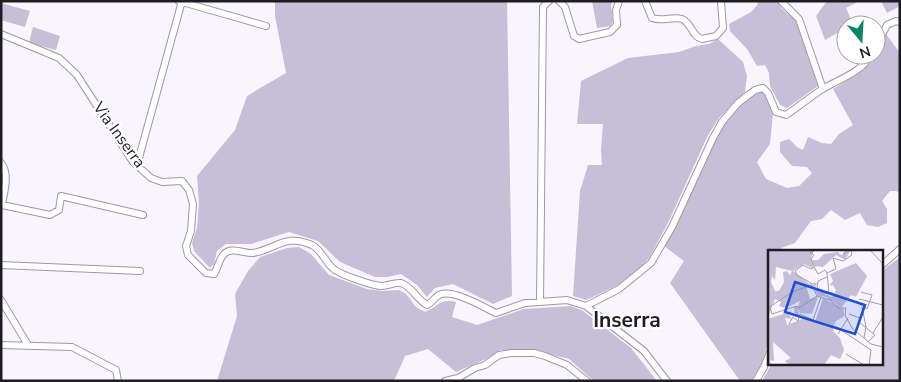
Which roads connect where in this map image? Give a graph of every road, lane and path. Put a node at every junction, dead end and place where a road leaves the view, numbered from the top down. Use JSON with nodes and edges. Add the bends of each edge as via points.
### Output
{"nodes":[{"id":1,"x":549,"y":1,"type":"edge"},
{"id":2,"x":559,"y":1,"type":"edge"},
{"id":3,"x":619,"y":1,"type":"edge"},
{"id":4,"x":645,"y":1,"type":"edge"},
{"id":5,"x":722,"y":1,"type":"edge"},
{"id":6,"x":781,"y":1,"type":"edge"},
{"id":7,"x":181,"y":2,"type":"edge"},
{"id":8,"x":900,"y":22,"type":"edge"},
{"id":9,"x":266,"y":26,"type":"dead end"},
{"id":10,"x":886,"y":27,"type":"edge"},
{"id":11,"x":1,"y":34,"type":"edge"},
{"id":12,"x":862,"y":65,"type":"edge"},
{"id":13,"x":823,"y":89,"type":"junction"},
{"id":14,"x":1,"y":163,"type":"edge"},
{"id":15,"x":137,"y":165,"type":"junction"},
{"id":16,"x":143,"y":215,"type":"dead end"},
{"id":17,"x":900,"y":249,"type":"edge"},
{"id":18,"x":884,"y":263,"type":"edge"},
{"id":19,"x":1,"y":265,"type":"edge"},
{"id":20,"x":140,"y":271,"type":"dead end"},
{"id":21,"x":1,"y":300,"type":"edge"},
{"id":22,"x":540,"y":302,"type":"junction"},
{"id":23,"x":586,"y":306,"type":"junction"},
{"id":24,"x":1,"y":345,"type":"edge"},
{"id":25,"x":28,"y":345,"type":"junction"},
{"id":26,"x":768,"y":357,"type":"edge"},
{"id":27,"x":459,"y":379,"type":"edge"},
{"id":28,"x":118,"y":381,"type":"edge"},
{"id":29,"x":446,"y":381,"type":"edge"},
{"id":30,"x":587,"y":381,"type":"edge"},
{"id":31,"x":667,"y":381,"type":"edge"},
{"id":32,"x":756,"y":381,"type":"edge"}],
"edges":[{"from":1,"to":22,"type":"street","via":[[543,7]]},
{"from":2,"to":3,"type":"street","via":[[565,7],[574,36],[579,39],[615,29]]},
{"from":4,"to":5,"type":"street","via":[[652,18],[684,20],[694,35],[702,39],[716,36],[723,28]]},
{"from":6,"to":13,"type":"street","via":[[799,19]]},
{"from":7,"to":9,"type":"street"},
{"from":7,"to":15,"type":"street"},
{"from":8,"to":10,"type":"street"},
{"from":11,"to":15,"type":"street","name":"Via Inserra","via":[[59,58],[77,75]]},
{"from":12,"to":13,"type":"street","via":[[846,78]]},
{"from":13,"to":23,"type":"street","via":[[786,115],[776,112],[763,88],[755,90],[738,104],[713,138],[672,227],[651,263],[619,289]]},
{"from":14,"to":16,"type":"street","via":[[6,175],[2,205],[50,215],[58,210],[61,196]]},
{"from":15,"to":22,"type":"street","name":"Via Inserra","via":[[152,178],[162,182],[182,181],[189,190],[193,204],[186,246],[188,255],[206,273],[214,274],[223,254],[228,251],[253,253],[285,241],[299,240],[314,246],[335,270],[370,284],[400,283],[427,305],[438,295],[446,293],[496,312]]},
{"from":17,"to":18,"type":"street"},
{"from":19,"to":20,"type":"street"},
{"from":21,"to":25,"type":"street"},
{"from":22,"to":23,"type":"street","name":"Via Inserra","via":[[567,300]]},
{"from":23,"to":31,"type":"street","name":"Via Inserra","via":[[644,351]]},
{"from":24,"to":25,"type":"street"},
{"from":25,"to":28,"type":"street","via":[[72,347],[116,370]]},
{"from":26,"to":32,"type":"street"},
{"from":27,"to":29,"type":"street"},
{"from":27,"to":30,"type":"street","via":[[499,355],[534,353],[567,365]]}]}
